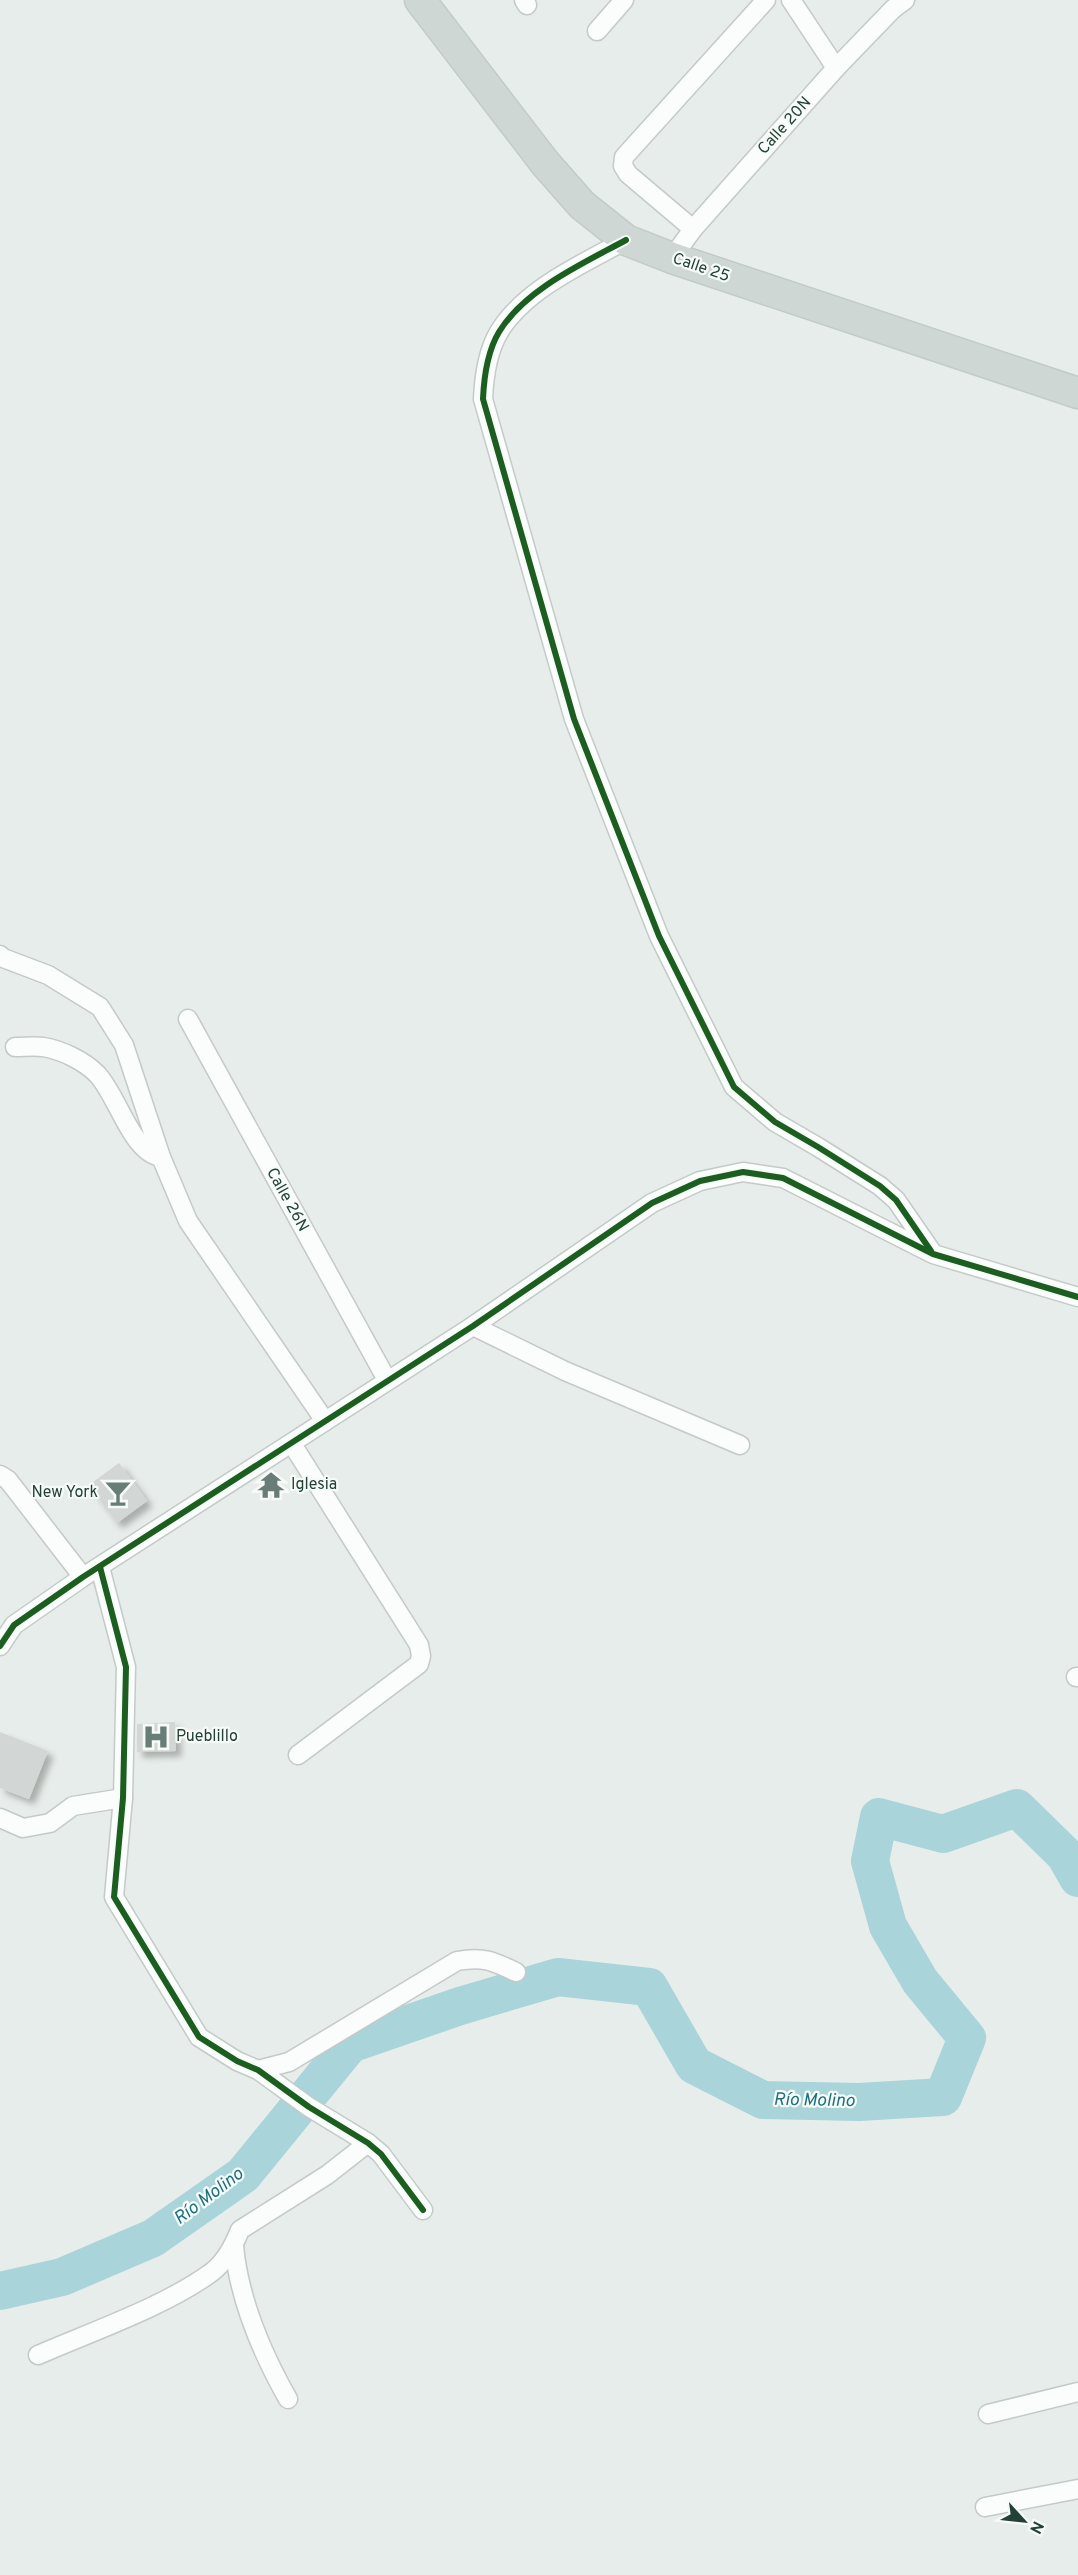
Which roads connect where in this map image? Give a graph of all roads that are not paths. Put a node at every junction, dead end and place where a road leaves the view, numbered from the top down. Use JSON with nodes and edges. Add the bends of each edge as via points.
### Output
{"nodes":[{"id":1,"x":420,"y":0,"type":"edge"},
{"id":2,"x":624,"y":0,"type":"edge"},
{"id":3,"x":766,"y":0,"type":"edge"},
{"id":4,"x":791,"y":0,"type":"edge"},
{"id":5,"x":905,"y":0,"type":"edge"},
{"id":6,"x":597,"y":31,"type":"dead end"},
{"id":7,"x":836,"y":68,"type":"junction"},
{"id":8,"x":693,"y":229,"type":"junction"},
{"id":9,"x":626,"y":240,"type":"junction"},
{"id":10,"x":672,"y":258,"type":"junction"},
{"id":11,"x":1078,"y":393,"type":"edge"},
{"id":12,"x":0,"y":955,"type":"edge"},
{"id":13,"x":188,"y":1020,"type":"dead end"},
{"id":14,"x":15,"y":1047,"type":"dead end"},
{"id":15,"x":161,"y":1157,"type":"junction"},
{"id":16,"x":933,"y":1254,"type":"junction"},
{"id":17,"x":1078,"y":1297,"type":"edge"},
{"id":18,"x":473,"y":1326,"type":"junction"},
{"id":19,"x":387,"y":1380,"type":"junction"},
{"id":20,"x":325,"y":1421,"type":"junction"},
{"id":21,"x":292,"y":1444,"type":"junction"},
{"id":22,"x":740,"y":1444,"type":"dead end"},
{"id":23,"x":0,"y":1475,"type":"edge"},
{"id":24,"x":100,"y":1567,"type":"junction"},
{"id":25,"x":83,"y":1577,"type":"junction"},
{"id":26,"x":0,"y":1646,"type":"edge"},
{"id":27,"x":298,"y":1755,"type":"dead end"},
{"id":28,"x":123,"y":1798,"type":"junction"},
{"id":29,"x":0,"y":1818,"type":"edge"},
{"id":30,"x":516,"y":1972,"type":"dead end"},
{"id":31,"x":258,"y":2070,"type":"junction"},
{"id":32,"x":368,"y":2143,"type":"junction"},
{"id":33,"x":423,"y":2210,"type":"dead end"},
{"id":34,"x":234,"y":2246,"type":"junction"},
{"id":35,"x":38,"y":2355,"type":"dead end"},
{"id":36,"x":1078,"y":2392,"type":"edge"},
{"id":37,"x":288,"y":2399,"type":"dead end"},
{"id":38,"x":988,"y":2414,"type":"dead end"},
{"id":39,"x":1078,"y":2489,"type":"edge"},
{"id":40,"x":985,"y":2507,"type":"dead end"}],
"edges":[{"from":1,"to":9,"type":"main road","name":"Calle 25","via":[[545,163],[582,205]]},
{"from":2,"to":6,"type":"street"},
{"from":3,"to":8,"type":"street","via":[[624,157],[623,166],[628,174]]},
{"from":4,"to":7,"type":"street"},
{"from":5,"to":7,"type":"street","name":"Calle 20N"},
{"from":7,"to":8,"type":"street","name":"Calle 20N"},
{"from":8,"to":10,"type":"street","name":"Calle 20N"},
{"from":9,"to":10,"type":"main road","name":"Calle 25"},
{"from":9,"to":16,"type":"street","via":[[555,278],[519,308],[499,332],[484,370],[483,399],[574,719],[659,936],[734,1087],[775,1122],[880,1186],[896,1200]]},
{"from":10,"to":11,"type":"main road","name":"Calle 25"},
{"from":12,"to":15,"type":"street","via":[[48,975],[100,1007],[124,1045]]},
{"from":13,"to":19,"type":"street","name":"Calle 26N"},
{"from":14,"to":15,"type":"street","via":[[43,1047],[69,1055],[96,1073],[141,1148]]},
{"from":15,"to":20,"type":"street","via":[[188,1221]]},
{"from":16,"to":17,"type":"street"},
{"from":16,"to":18,"type":"street","via":[[783,1178],[743,1172],[700,1180],[652,1203]]},
{"from":18,"to":19,"type":"street"},
{"from":18,"to":22,"type":"street","via":[[565,1371]]},
{"from":19,"to":20,"type":"street"},
{"from":20,"to":21,"type":"street"},
{"from":21,"to":24,"type":"street"},
{"from":21,"to":27,"type":"street","via":[[419,1645],[421,1656],[419,1664]]},
{"from":23,"to":25,"type":"street","via":[[8,1480]]},
{"from":24,"to":25,"type":"street"},
{"from":24,"to":28,"type":"street","via":[[126,1667]]},
{"from":25,"to":26,"type":"street","via":[[14,1625]]},
{"from":28,"to":29,"type":"street","via":[[73,1806],[50,1823],[23,1828]]},
{"from":28,"to":31,"type":"street","via":[[114,1897],[199,2037]]},
{"from":30,"to":31,"type":"street","via":[[477,1957],[457,1961],[290,2062]]},
{"from":31,"to":32,"type":"street"},
{"from":32,"to":33,"type":"street","via":[[381,2154]]},
{"from":32,"to":34,"type":"street","via":[[327,2175],[240,2230]]},
{"from":34,"to":35,"type":"street","via":[[214,2271],[167,2298]]},
{"from":34,"to":37,"type":"street","via":[[248,2309]]},
{"from":36,"to":38,"type":"street"},
{"from":39,"to":40,"type":"street"}]}
